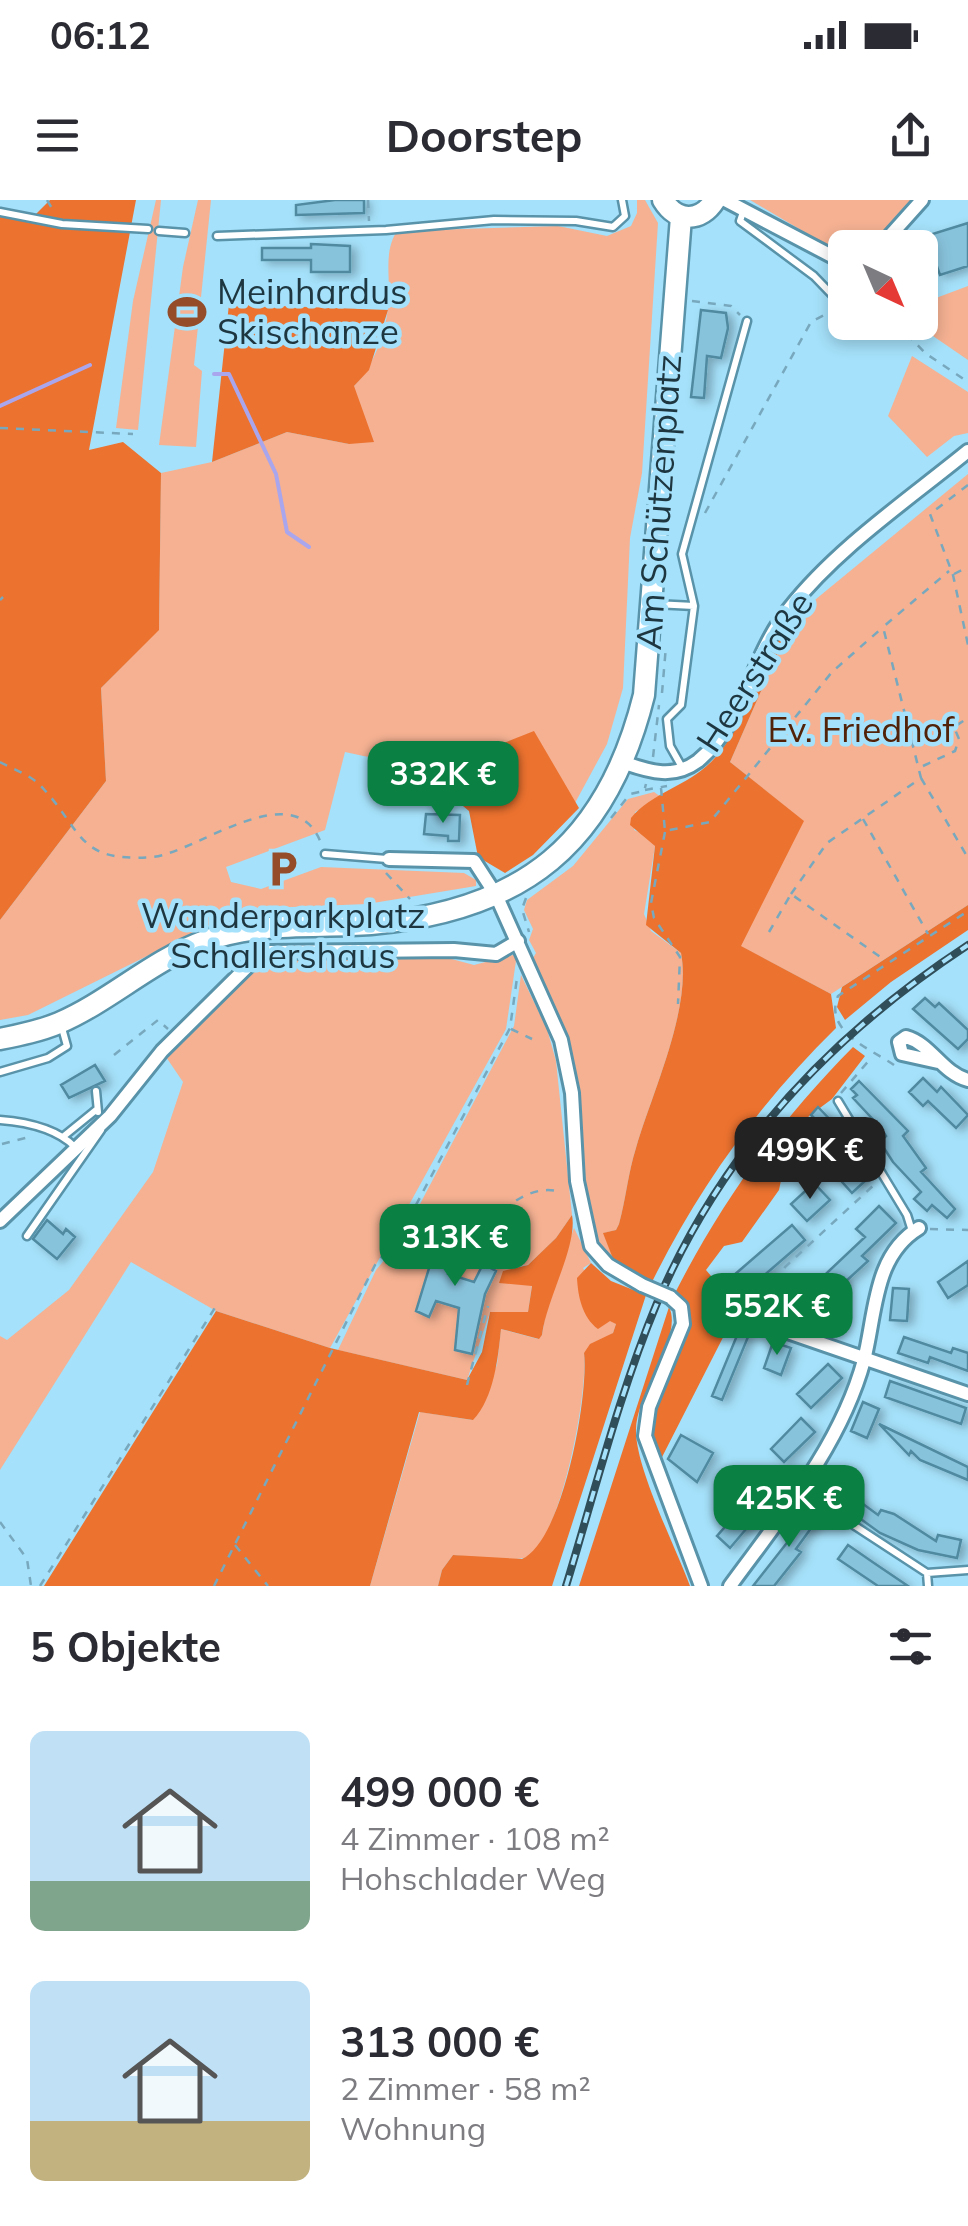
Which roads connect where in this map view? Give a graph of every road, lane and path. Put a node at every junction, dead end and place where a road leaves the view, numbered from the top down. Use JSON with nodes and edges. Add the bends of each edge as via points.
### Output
{"nodes":[{"id":1,"x":368,"y":200,"type":"edge"},
{"id":2,"x":622,"y":200,"type":"edge"},
{"id":3,"x":663,"y":200,"type":"edge"},
{"id":4,"x":715,"y":200,"type":"edge"},
{"id":5,"x":726,"y":200,"type":"edge"},
{"id":6,"x":922,"y":200,"type":"edge"},
{"id":7,"x":744,"y":208,"type":"junction"},
{"id":8,"x":0,"y":212,"type":"edge"},
{"id":9,"x":681,"y":217,"type":"junction"},
{"id":10,"x":370,"y":227,"type":"junction"},
{"id":11,"x":148,"y":229,"type":"dead end"},
{"id":12,"x":159,"y":230,"type":"dead end"},
{"id":13,"x":895,"y":230,"type":"edge"},
{"id":14,"x":185,"y":233,"type":"dead end"},
{"id":15,"x":217,"y":236,"type":"dead end"},
{"id":16,"x":828,"y":254,"type":"edge"},
{"id":17,"x":828,"y":291,"type":"edge"},
{"id":18,"x":686,"y":300,"type":"dead end"},
{"id":19,"x":828,"y":312,"type":"edge"},
{"id":20,"x":747,"y":322,"type":"joint"},
{"id":21,"x":913,"y":340,"type":"edge"},
{"id":22,"x":968,"y":382,"type":"edge"},
{"id":23,"x":0,"y":428,"type":"edge"},
{"id":24,"x":133,"y":434,"type":"dead end"},
{"id":25,"x":968,"y":450,"type":"edge"},
{"id":26,"x":968,"y":486,"type":"edge"},
{"id":27,"x":701,"y":521,"type":"dead end"},
{"id":28,"x":968,"y":567,"type":"edge"},
{"id":29,"x":951,"y":573,"type":"junction"},
{"id":30,"x":652,"y":604,"type":"junction"},
{"id":31,"x":694,"y":606,"type":"junction"},
{"id":32,"x":966,"y":624,"type":"edge"},
{"id":33,"x":883,"y":628,"type":"junction"},
{"id":34,"x":968,"y":645,"type":"edge"},
{"id":35,"x":968,"y":718,"type":"edge"},
{"id":36,"x":0,"y":762,"type":"edge"},
{"id":37,"x":625,"y":763,"type":"junction"},
{"id":38,"x":922,"y":767,"type":"junction"},
{"id":39,"x":682,"y":769,"type":"junction"},
{"id":40,"x":921,"y":778,"type":"junction"},
{"id":41,"x":660,"y":788,"type":"dead end"},
{"id":42,"x":862,"y":818,"type":"junction"},
{"id":43,"x":665,"y":831,"type":"junction"},
{"id":44,"x":324,"y":854,"type":"joint"},
{"id":45,"x":968,"y":858,"type":"edge"},
{"id":46,"x":386,"y":859,"type":"junction"},
{"id":47,"x":792,"y":894,"type":"junction"},
{"id":48,"x":496,"y":895,"type":"junction"},
{"id":49,"x":968,"y":911,"type":"edge"},
{"id":50,"x":414,"y":919,"type":"junction"},
{"id":51,"x":769,"y":932,"type":"dead end"},
{"id":52,"x":929,"y":936,"type":"junction"},
{"id":53,"x":521,"y":948,"type":"junction"},
{"id":54,"x":888,"y":962,"type":"junction"},
{"id":55,"x":678,"y":1004,"type":"dead end"},
{"id":56,"x":60,"y":1022,"type":"junction"},
{"id":57,"x":510,"y":1028,"type":"junction"},
{"id":58,"x":176,"y":1036,"type":"junction"},
{"id":59,"x":0,"y":1039,"type":"edge"},
{"id":60,"x":532,"y":1039,"type":"dead end"},
{"id":61,"x":114,"y":1056,"type":"dead end"},
{"id":62,"x":873,"y":1056,"type":"junction"},
{"id":63,"x":907,"y":1056,"type":"joint"},
{"id":64,"x":0,"y":1072,"type":"edge"},
{"id":65,"x":968,"y":1080,"type":"edge"},
{"id":66,"x":96,"y":1091,"type":"dead end"},
{"id":67,"x":838,"y":1102,"type":"joint"},
{"id":68,"x":104,"y":1115,"type":"junction"},
{"id":69,"x":0,"y":1120,"type":"edge"},
{"id":70,"x":44,"y":1132,"type":"junction"},
{"id":71,"x":64,"y":1136,"type":"junction"},
{"id":72,"x":2,"y":1144,"type":"edge"},
{"id":73,"x":75,"y":1147,"type":"junction"},
{"id":74,"x":885,"y":1178,"type":"junction"},
{"id":75,"x":557,"y":1191,"type":"dead end"},
{"id":76,"x":0,"y":1220,"type":"edge"},
{"id":77,"x":487,"y":1223,"type":"junction"},
{"id":78,"x":915,"y":1230,"type":"junction"},
{"id":79,"x":968,"y":1230,"type":"edge"},
{"id":80,"x":510,"y":1235,"type":"dead end"},
{"id":81,"x":27,"y":1236,"type":"dead end"},
{"id":82,"x":457,"y":1275,"type":"dead end"},
{"id":83,"x":216,"y":1306,"type":"dead end"},
{"id":84,"x":488,"y":1306,"type":"dead end"},
{"id":85,"x":741,"y":1316,"type":"dead end"},
{"id":86,"x":757,"y":1321,"type":"junction"},
{"id":87,"x":864,"y":1362,"type":"junction"},
{"id":88,"x":467,"y":1386,"type":"dead end"},
{"id":89,"x":968,"y":1394,"type":"edge"},
{"id":90,"x":799,"y":1490,"type":"junction"},
{"id":91,"x":0,"y":1522,"type":"edge"},
{"id":92,"x":234,"y":1544,"type":"junction"},
{"id":93,"x":968,"y":1570,"type":"edge"},
{"id":94,"x":927,"y":1573,"type":"junction"},
{"id":95,"x":31,"y":1586,"type":"edge"},
{"id":96,"x":40,"y":1586,"type":"edge"},
{"id":97,"x":214,"y":1586,"type":"edge"},
{"id":98,"x":268,"y":1586,"type":"edge"},
{"id":99,"x":700,"y":1586,"type":"edge"},
{"id":100,"x":730,"y":1586,"type":"edge"},
{"id":101,"x":928,"y":1586,"type":"edge"}],
"edges":[{"from":1,"to":10,"type":"path"},
{"from":2,"to":10,"type":"lane","via":[[625,216],[613,227],[548,219]]},
{"from":3,"to":9,"type":"main road"},
{"from":4,"to":9,"type":"main road","via":[[699,216]]},
{"from":5,"to":7,"type":"street"},
{"from":6,"to":13,"type":"street"},
{"from":7,"to":16,"type":"street"},
{"from":7,"to":17,"type":"lane","via":[[740,221]]},
{"from":8,"to":11,"type":"lane"},
{"from":9,"to":30,"type":"main road","name":"Am Schützenplatz"},
{"from":10,"to":15,"type":"lane"},
{"from":12,"to":14,"type":"lane"},
{"from":18,"to":20,"type":"path","via":[[731,306]]},
{"from":19,"to":27,"type":"path","via":[[811,322]]},
{"from":20,"to":31,"type":"lane","via":[[682,554]]},
{"from":21,"to":22,"type":"path"},
{"from":23,"to":24,"type":"path"},
{"from":25,"to":39,"type":"street","name":"Heerstraße","via":[[803,592],[772,634],[726,727],[697,762]]},
{"from":26,"to":29,"type":"path","via":[[930,514]]},
{"from":28,"to":29,"type":"path"},
{"from":29,"to":32,"type":"path"},
{"from":29,"to":33,"type":"path"},
{"from":30,"to":31,"type":"lane"},
{"from":30,"to":37,"type":"main road","name":"Am Schützenplatz","via":[[644,695]]},
{"from":31,"to":39,"type":"lane","via":[[681,705],[667,720]]},
{"from":32,"to":34,"type":"path"},
{"from":33,"to":38,"type":"path"},
{"from":33,"to":43,"type":"path","via":[[832,672],[710,822]]},
{"from":35,"to":38,"type":"path","via":[[954,727],[955,752]]},
{"from":36,"to":44,"type":"path","via":[[38,782],[90,850],[158,857],[222,828],[274,815],[296,817],[317,832]]},
{"from":37,"to":39,"type":"street","name":"Heerstraße","via":[[664,774]]},
{"from":37,"to":48,"type":"main road","via":[[570,842]]},
{"from":38,"to":40,"type":"path"},
{"from":40,"to":42,"type":"path"},
{"from":40,"to":45,"type":"path"},
{"from":41,"to":43,"type":"path"},
{"from":42,"to":47,"type":"path","via":[[827,843]]},
{"from":42,"to":52,"type":"path"},
{"from":43,"to":55,"type":"path","via":[[651,903],[680,956]]},
{"from":44,"to":46,"type":"lane"},
{"from":46,"to":48,"type":"street","via":[[474,861]]},
{"from":46,"to":50,"type":"path","via":[[388,879],[410,898]]},
{"from":47,"to":51,"type":"path"},
{"from":47,"to":54,"type":"path"},
{"from":48,"to":50,"type":"main road"},
{"from":48,"to":53,"type":"street"},
{"from":49,"to":52,"type":"path"},
{"from":50,"to":56,"type":"main road","via":[[250,928],[203,942]]},
{"from":52,"to":54,"type":"path"},
{"from":53,"to":57,"type":"path"},
{"from":53,"to":58,"type":"street","via":[[496,954],[270,952],[240,972]]},
{"from":53,"to":99,"type":"street","bridge":true,"via":[[554,1017],[568,1066],[574,1156],[591,1246],[608,1264],[681,1307],[683,1324],[648,1407],[645,1436]]},
{"from":54,"to":62,"type":"path","via":[[846,988],[834,1005],[838,1022]]},
{"from":56,"to":59,"type":"main road"},
{"from":56,"to":64,"type":"lane","via":[[67,1046]]},
{"from":57,"to":60,"type":"path"},
{"from":57,"to":92,"type":"path","via":[[400,1235],[376,1266]]},
{"from":58,"to":61,"type":"path","via":[[158,1020]]},
{"from":58,"to":68,"type":"street"},
{"from":62,"to":63,"type":"path","via":[[895,1065]]},
{"from":62,"to":67,"type":"path"},
{"from":63,"to":65,"type":"street","via":[[897,1046],[906,1037]]},
{"from":66,"to":68,"type":"lane"},
{"from":67,"to":74,"type":"lane"},
{"from":68,"to":71,"type":"lane"},
{"from":68,"to":73,"type":"street"},
{"from":68,"to":81,"type":"lane"},
{"from":69,"to":70,"type":"lane"},
{"from":70,"to":71,"type":"lane"},
{"from":70,"to":72,"type":"path"},
{"from":71,"to":73,"type":"lane"},
{"from":73,"to":76,"type":"street"},
{"from":74,"to":78,"type":"lane"},
{"from":74,"to":86,"type":"path","via":[[785,1266]]},
{"from":75,"to":77,"type":"path","via":[[542,1190]]},
{"from":77,"to":80,"type":"path"},
{"from":77,"to":82,"type":"path"},
{"from":78,"to":79,"type":"path"},
{"from":78,"to":87,"type":"street","via":[[890,1258],[878,1288]]},
{"from":83,"to":96,"type":"path"},
{"from":84,"to":88,"type":"path"},
{"from":85,"to":86,"type":"street"},
{"from":86,"to":87,"type":"street","via":[[843,1348]]},
{"from":87,"to":89,"type":"street"},
{"from":87,"to":90,"type":"street","via":[[824,1455]]},
{"from":90,"to":94,"type":"lane"},
{"from":90,"to":100,"type":"street"},
{"from":91,"to":95,"type":"path","via":[[27,1560]]},
{"from":92,"to":97,"type":"path"},
{"from":92,"to":98,"type":"path"},
{"from":93,"to":94,"type":"lane"},
{"from":94,"to":101,"type":"lane"}]}
